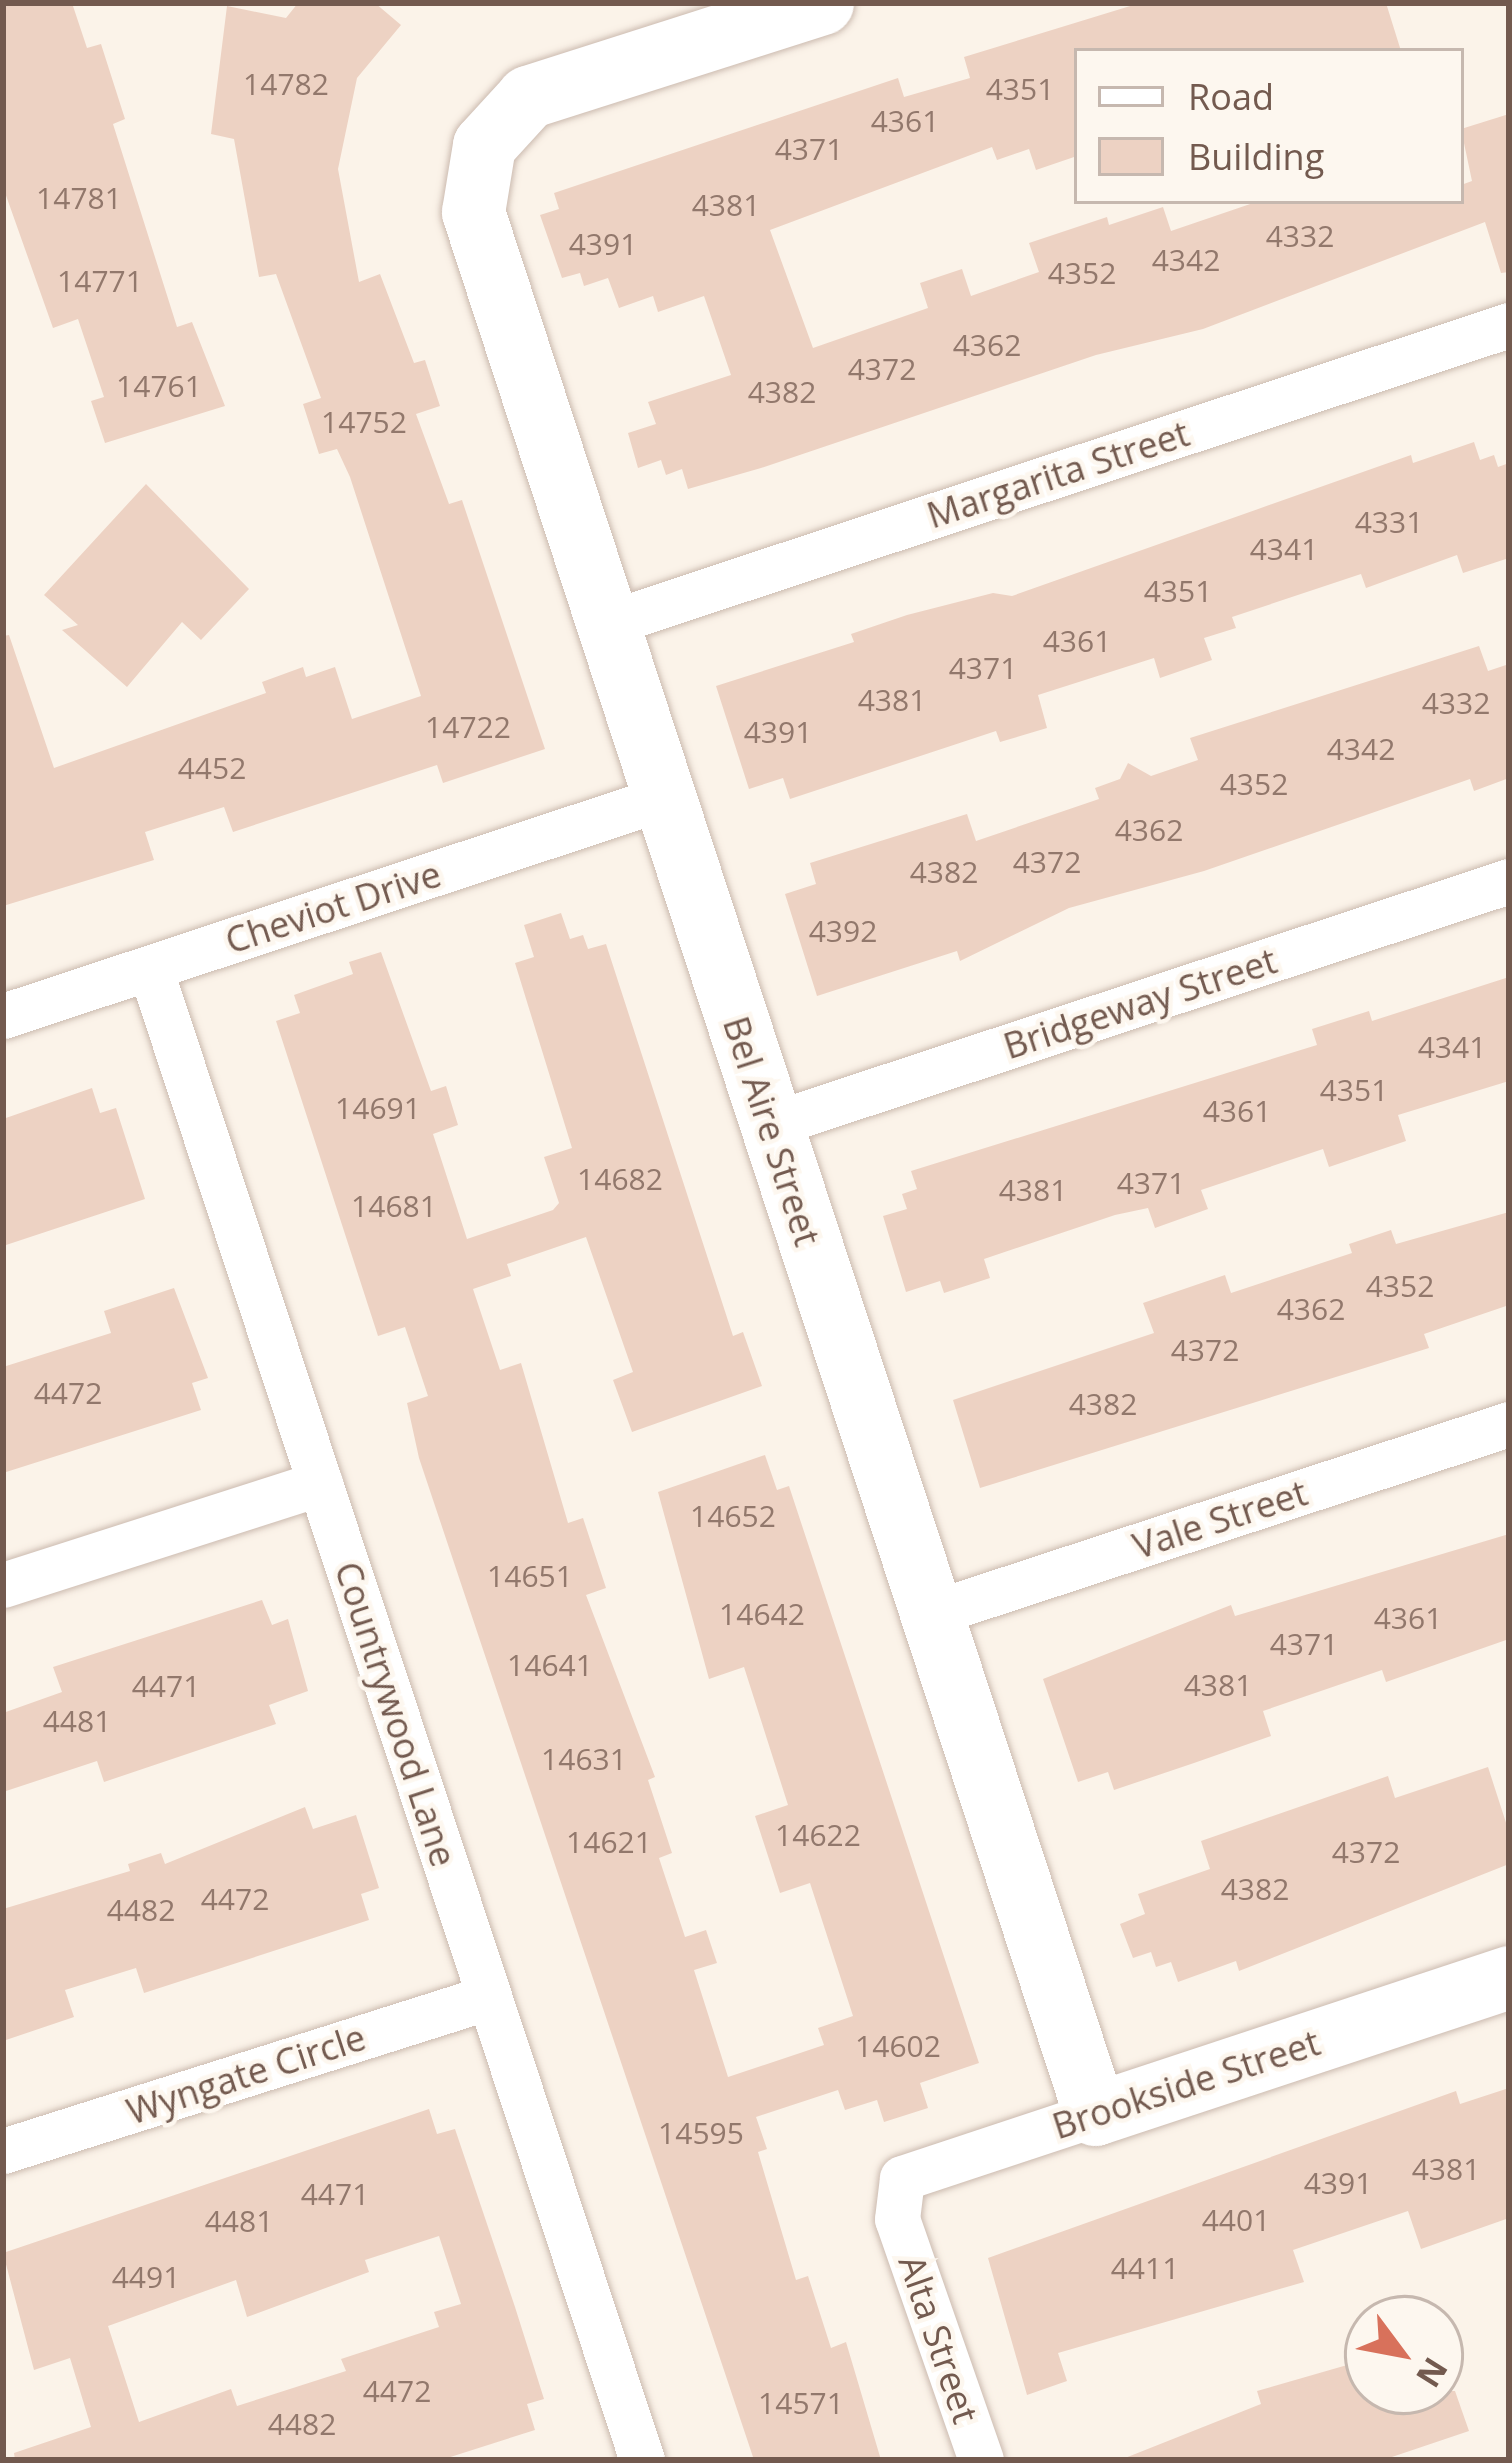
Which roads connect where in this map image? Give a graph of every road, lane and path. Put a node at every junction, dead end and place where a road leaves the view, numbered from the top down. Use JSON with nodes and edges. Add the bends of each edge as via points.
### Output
{"nodes":[{"id":1,"x":822,"y":3,"type":"edge"},
{"id":2,"x":1509,"y":325,"type":"edge"},
{"id":3,"x":606,"y":624,"type":"junction"},
{"id":4,"x":663,"y":798,"type":"junction"},
{"id":5,"x":1509,"y":881,"type":"edge"},
{"id":6,"x":150,"y":968,"type":"junction"},
{"id":7,"x":3,"y":1016,"type":"edge"},
{"id":8,"x":770,"y":1125,"type":"junction"},
{"id":9,"x":1509,"y":1424,"type":"edge"},
{"id":10,"x":320,"y":1484,"type":"junction"},
{"id":11,"x":3,"y":1586,"type":"edge"},
{"id":12,"x":931,"y":1614,"type":"junction"},
{"id":13,"x":1509,"y":1977,"type":"edge"},
{"id":14,"x":489,"y":1996,"type":"junction"},
{"id":15,"x":1095,"y":2114,"type":"junction"},
{"id":16,"x":3,"y":2151,"type":"edge"},
{"id":17,"x":897,"y":2218,"type":"joint"},
{"id":18,"x":642,"y":2460,"type":"edge"},
{"id":19,"x":981,"y":2460,"type":"edge"}],
"edges":[{"from":1,"to":3,"type":"street","name":"Bel Aire Street","via":[[528,97],[484,146],[473,212]]},
{"from":2,"to":3,"type":"street","name":"Margarita Street"},
{"from":3,"to":4,"type":"street","name":"Bel Aire Street"},
{"from":4,"to":6,"type":"street","name":"Cheviot Drive"},
{"from":4,"to":8,"type":"street","name":"Bel Aire Street"},
{"from":5,"to":8,"type":"street","name":"Bridgeway Street"},
{"from":6,"to":7,"type":"street","name":"Cheviot Drive"},
{"from":6,"to":10,"type":"street","name":"Countrywood Lane"},
{"from":8,"to":12,"type":"street","name":"Bel Aire Street"},
{"from":9,"to":12,"type":"street","name":"Vale Street"},
{"from":10,"to":11,"type":"street"},
{"from":10,"to":14,"type":"street","name":"Countrywood Lane"},
{"from":12,"to":15,"type":"street","name":"Bel Aire Street"},
{"from":13,"to":15,"type":"street","name":"Brookside Street"},
{"from":14,"to":16,"type":"street","name":"Wyngate Circle"},
{"from":14,"to":18,"type":"street","name":"Countrywood Lane"},
{"from":15,"to":17,"type":"street","name":"Brookside Street","via":[[902,2177]]},
{"from":17,"to":19,"type":"street","name":"Alta Street"}]}
